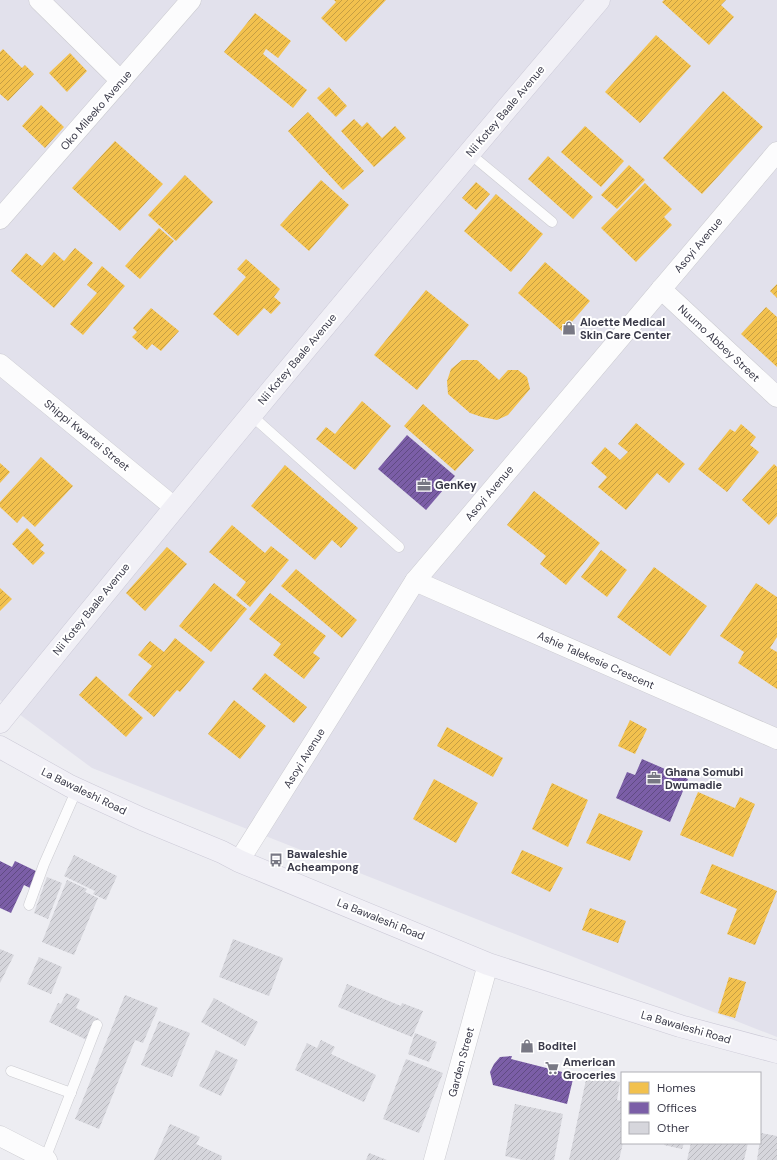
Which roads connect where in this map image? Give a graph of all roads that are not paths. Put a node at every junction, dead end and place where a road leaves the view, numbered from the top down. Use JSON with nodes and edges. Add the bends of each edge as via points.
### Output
{"nodes":[{"id":1,"x":39,"y":0,"type":"edge"},
{"id":2,"x":191,"y":0,"type":"edge"},
{"id":3,"x":599,"y":0,"type":"edge"},
{"id":4,"x":121,"y":81,"type":"junction"},
{"id":5,"x":777,"y":152,"type":"edge"},
{"id":6,"x":469,"y":153,"type":"junction"},
{"id":7,"x":0,"y":219,"type":"edge"},
{"id":8,"x":552,"y":222,"type":"dead end"},
{"id":9,"x":661,"y":289,"type":"junction"},
{"id":10,"x":0,"y":364,"type":"edge"},
{"id":11,"x":777,"y":397,"type":"edge"},
{"id":12,"x":251,"y":415,"type":"junction"},
{"id":13,"x":174,"y":507,"type":"junction"},
{"id":14,"x":399,"y":548,"type":"dead end"},
{"id":15,"x":415,"y":581,"type":"junction"},
{"id":16,"x":0,"y":722,"type":"edge"},
{"id":17,"x":777,"y":739,"type":"edge"},
{"id":18,"x":0,"y":747,"type":"edge"},
{"id":19,"x":77,"y":789,"type":"junction"},
{"id":20,"x":239,"y":861,"type":"junction"},
{"id":21,"x":29,"y":905,"type":"dead end"},
{"id":22,"x":488,"y":964,"type":"junction"},
{"id":23,"x":97,"y":1025,"type":"dead end"},
{"id":24,"x":777,"y":1052,"type":"edge"},
{"id":25,"x":11,"y":1071,"type":"dead end"},
{"id":26,"x":70,"y":1093,"type":"junction"},
{"id":27,"x":0,"y":1136,"type":"edge"},
{"id":28,"x":46,"y":1160,"type":"edge"},
{"id":29,"x":434,"y":1160,"type":"edge"}],
"edges":[{"from":1,"to":4,"type":"street"},
{"from":2,"to":4,"type":"street","name":"Oko Mileeko Avenue"},
{"from":3,"to":6,"type":"street","name":"Nii Kotey Baale Avenue"},
{"from":4,"to":7,"type":"street","name":"Oko Mileeko Avenue"},
{"from":5,"to":9,"type":"street","name":"Asoyi Avenue"},
{"from":6,"to":8,"type":"lane"},
{"from":6,"to":12,"type":"street","name":"Nii Kotey Baale Avenue"},
{"from":9,"to":11,"type":"street","name":"Nuumo Abbey Street"},
{"from":9,"to":15,"type":"street","name":"Asoyi Avenue"},
{"from":10,"to":13,"type":"street","name":"Shippi Kwartei Street"},
{"from":12,"to":13,"type":"street","name":"Nii Kotey Baale Avenue"},
{"from":12,"to":14,"type":"lane"},
{"from":13,"to":16,"type":"street","name":"Nii Kotey Baale Avenue"},
{"from":15,"to":17,"type":"street","name":"Ashie Talekesie Crescent"},
{"from":15,"to":20,"type":"street","name":"Asoyi Avenue"},
{"from":18,"to":19,"type":"street","name":"La Bawaleshi Road"},
{"from":19,"to":20,"type":"street","name":"La Bawaleshi Road"},
{"from":19,"to":21,"type":"lane"},
{"from":20,"to":22,"type":"street","name":"La Bawaleshi Road"},
{"from":22,"to":24,"type":"street","name":"La Bawaleshi Road","via":[[680,1026]]},
{"from":22,"to":29,"type":"street","name":"Garden Street"},
{"from":23,"to":26,"type":"lane"},
{"from":25,"to":26,"type":"lane"},
{"from":26,"to":28,"type":"lane"},
{"from":27,"to":28,"type":"street"}]}
